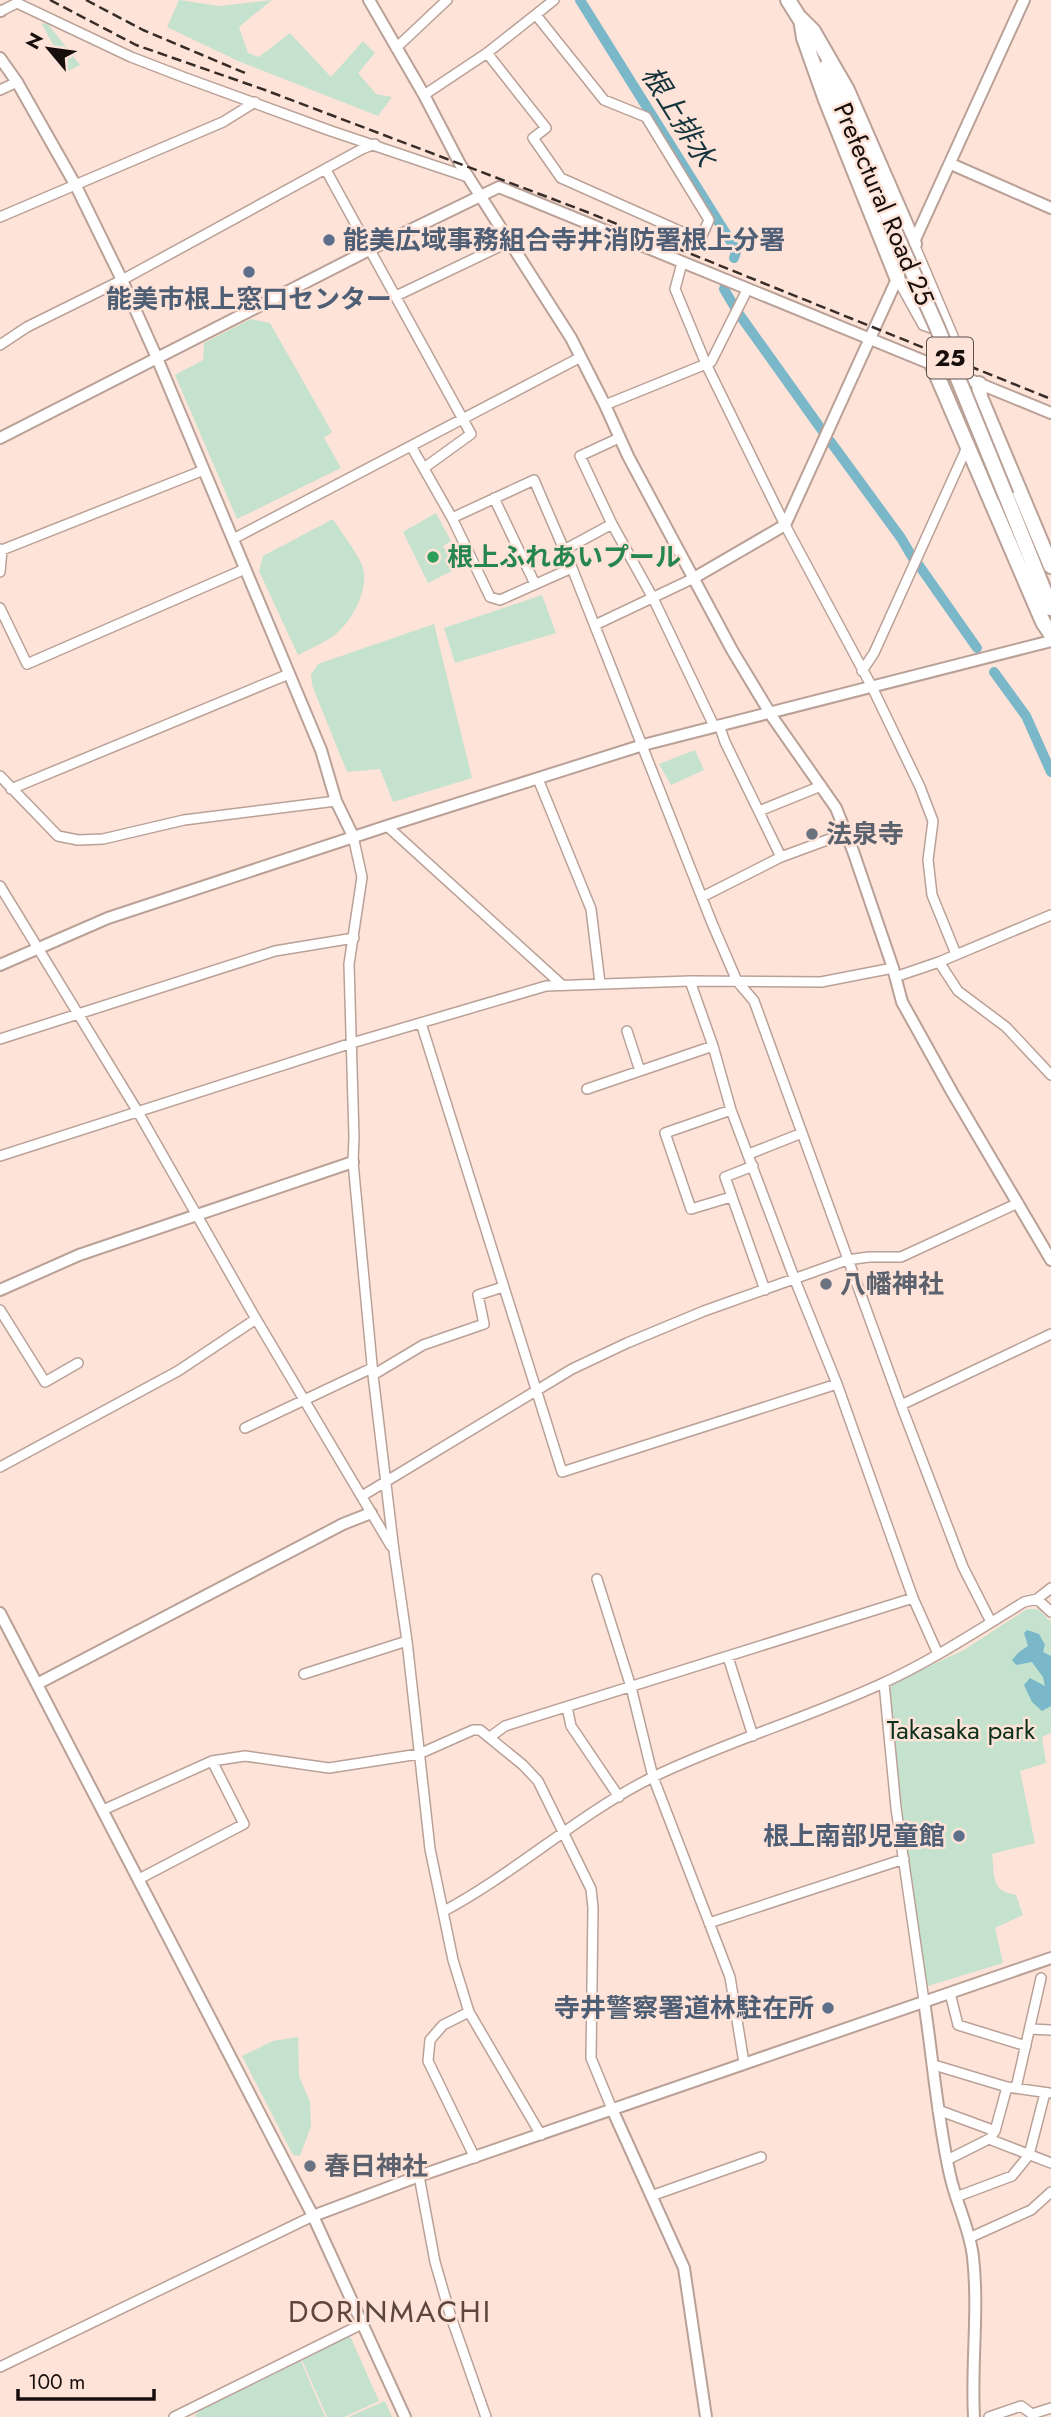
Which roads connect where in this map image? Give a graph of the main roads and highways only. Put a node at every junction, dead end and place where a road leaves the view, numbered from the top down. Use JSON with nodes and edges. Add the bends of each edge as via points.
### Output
{"nodes":[{"id":1,"x":788,"y":0,"type":"edge"},
{"id":2,"x":801,"y":19,"type":"junction"},
{"id":3,"x":914,"y":244,"type":"road end"},
{"id":4,"x":898,"y":280,"type":"road end"},
{"id":5,"x":933,"y":366,"type":"road end"},
{"id":6,"x":979,"y":384,"type":"road end"},
{"id":7,"x":1051,"y":566,"type":"edge"},
{"id":8,"x":1051,"y":608,"type":"edge"},
{"id":9,"x":1051,"y":634,"type":"edge"}],
"edges":[{"from":1,"to":2,"type":"main road","name":"Prefectural Road 25","number":"25"},
{"from":2,"to":3,"type":"main road","via":[[813,31],[847,90]]},
{"from":2,"to":4,"type":"main road","via":[[826,100]]},
{"from":2,"to":8,"type":"main road","name":"Prefectural Road 25","number":"25","bridge":true,"via":[[937,327]]},
{"from":5,"to":9,"type":"main road"},
{"from":6,"to":7,"type":"main road","via":[[980,397]]}]}
